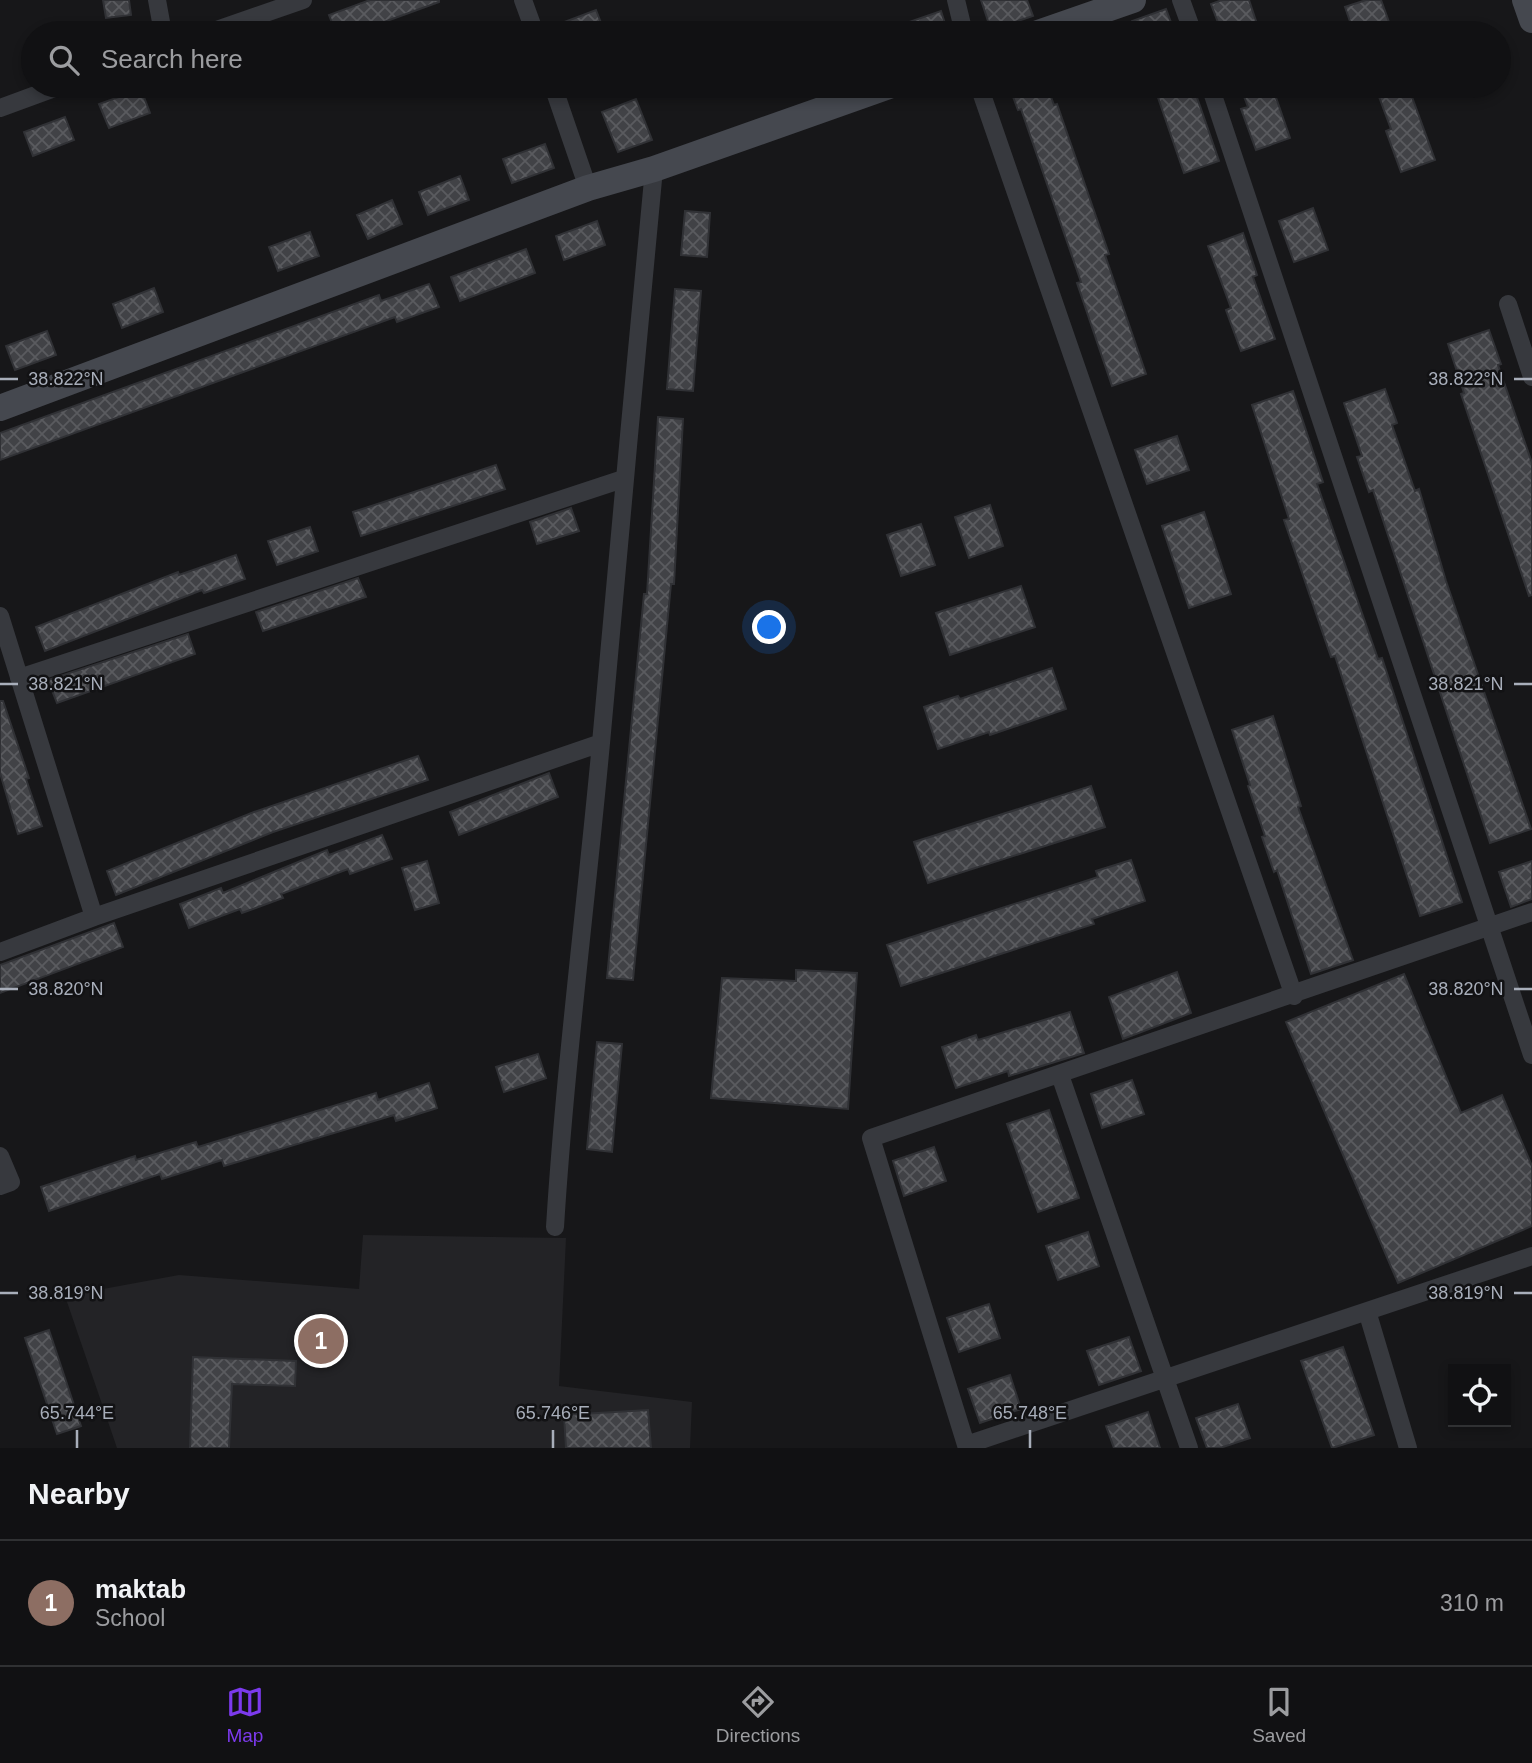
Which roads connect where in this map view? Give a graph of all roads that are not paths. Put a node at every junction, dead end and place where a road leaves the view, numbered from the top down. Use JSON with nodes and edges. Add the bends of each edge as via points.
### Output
{"nodes":[{"id":1,"x":158,"y":0,"type":"edge"},
{"id":2,"x":303,"y":0,"type":"edge"},
{"id":3,"x":523,"y":0,"type":"edge"},
{"id":4,"x":956,"y":0,"type":"edge"},
{"id":5,"x":1133,"y":0,"type":"edge"},
{"id":6,"x":1181,"y":0,"type":"edge"},
{"id":7,"x":1525,"y":0,"type":"edge"},
{"id":8,"x":1532,"y":20,"type":"edge"},
{"id":9,"x":161,"y":21,"type":"edge"},
{"id":10,"x":243,"y":21,"type":"edge"},
{"id":11,"x":531,"y":21,"type":"edge"},
{"id":12,"x":961,"y":21,"type":"edge"},
{"id":13,"x":1073,"y":21,"type":"edge"},
{"id":14,"x":1189,"y":21,"type":"edge"},
{"id":15,"x":26,"y":98,"type":"edge"},
{"id":16,"x":557,"y":98,"type":"edge"},
{"id":17,"x":855,"y":98,"type":"edge"},
{"id":18,"x":983,"y":98,"type":"edge"},
{"id":19,"x":1214,"y":98,"type":"edge"},
{"id":20,"x":0,"y":107,"type":"edge"},
{"id":21,"x":654,"y":169,"type":"junction"},
{"id":22,"x":588,"y":188,"type":"junction"},
{"id":23,"x":1508,"y":304,"type":"dead end"},
{"id":24,"x":1532,"y":377,"type":"edge"},
{"id":25,"x":0,"y":408,"type":"edge"},
{"id":26,"x":623,"y":479,"type":"junction"},
{"id":27,"x":0,"y":616,"type":"edge"},
{"id":28,"x":19,"y":678,"type":"junction"},
{"id":29,"x":601,"y":743,"type":"junction"},
{"id":30,"x":1532,"y":912,"type":"edge"},
{"id":31,"x":93,"y":917,"type":"junction"},
{"id":32,"x":1490,"y":926,"type":"junction"},
{"id":33,"x":0,"y":952,"type":"edge"},
{"id":34,"x":1294,"y":996,"type":"junction"},
{"id":35,"x":1532,"y":1055,"type":"edge"},
{"id":36,"x":1060,"y":1075,"type":"junction"},
{"id":37,"x":0,"y":1156,"type":"edge"},
{"id":38,"x":0,"y":1186,"type":"edge"},
{"id":39,"x":555,"y":1227,"type":"dead end"},
{"id":40,"x":1532,"y":1256,"type":"edge"},
{"id":41,"x":1367,"y":1311,"type":"junction"},
{"id":42,"x":1165,"y":1378,"type":"junction"},
{"id":43,"x":967,"y":1446,"type":"edge"},
{"id":44,"x":1189,"y":1448,"type":"edge"},
{"id":45,"x":1408,"y":1448,"type":"edge"}],
"edges":[{"from":1,"to":9,"type":"street"},
{"from":2,"to":10,"type":"street"},
{"from":3,"to":11,"type":"street"},
{"from":4,"to":12,"type":"street"},
{"from":5,"to":13,"type":"street"},
{"from":6,"to":14,"type":"street"},
{"from":7,"to":8,"type":"street"},
{"from":15,"to":20,"type":"street"},
{"from":16,"to":22,"type":"street"},
{"from":17,"to":21,"type":"street"},
{"from":18,"to":34,"type":"street"},
{"from":19,"to":32,"type":"street"},
{"from":21,"to":22,"type":"street"},
{"from":21,"to":26,"type":"street"},
{"from":22,"to":25,"type":"street"},
{"from":23,"to":24,"type":"street"},
{"from":26,"to":28,"type":"street"},
{"from":26,"to":29,"type":"street"},
{"from":27,"to":28,"type":"street"},
{"from":28,"to":31,"type":"street"},
{"from":29,"to":31,"type":"street"},
{"from":29,"to":39,"type":"street","via":[[562,1107]]},
{"from":30,"to":32,"type":"street"},
{"from":31,"to":33,"type":"street"},
{"from":32,"to":34,"type":"street"},
{"from":32,"to":35,"type":"street"},
{"from":34,"to":36,"type":"street"},
{"from":36,"to":42,"type":"street"},
{"from":36,"to":43,"type":"street","via":[[871,1139]]},
{"from":37,"to":38,"type":"street","via":[[11,1182]]},
{"from":40,"to":41,"type":"street"},
{"from":41,"to":42,"type":"street"},
{"from":41,"to":45,"type":"street"},
{"from":42,"to":43,"type":"street"},
{"from":42,"to":44,"type":"street"}]}
